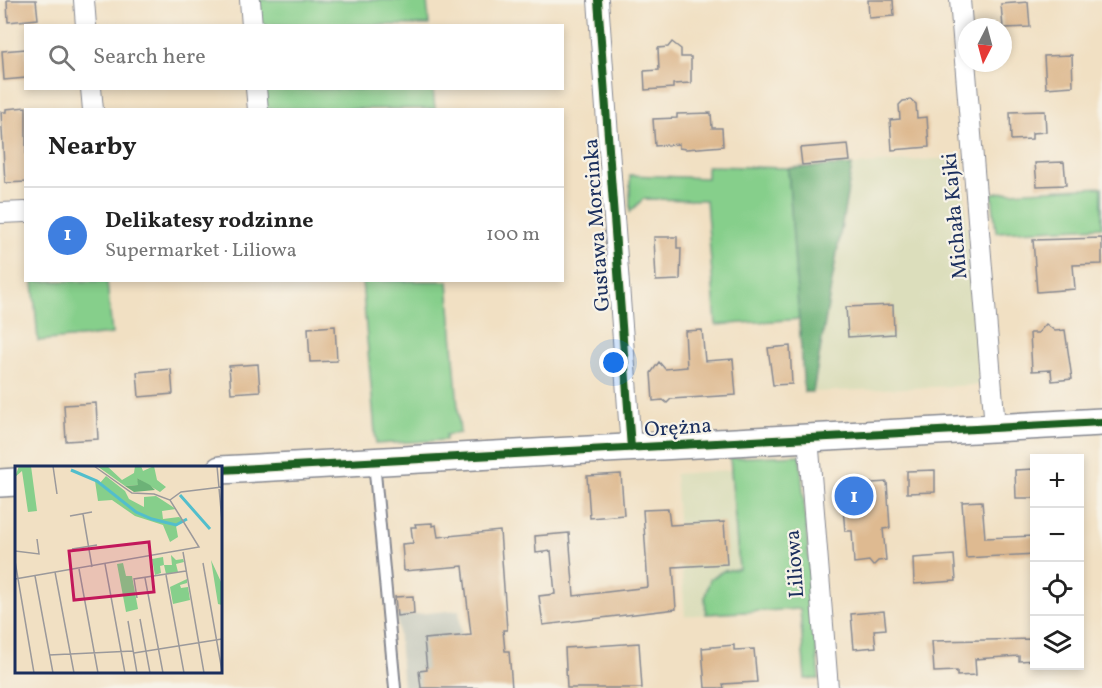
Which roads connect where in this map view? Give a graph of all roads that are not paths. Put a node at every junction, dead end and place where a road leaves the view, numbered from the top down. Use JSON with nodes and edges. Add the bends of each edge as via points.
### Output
{"nodes":[{"id":1,"x":84,"y":0,"type":"edge"},
{"id":2,"x":250,"y":0,"type":"edge"},
{"id":3,"x":598,"y":0,"type":"edge"},
{"id":4,"x":960,"y":0,"type":"edge"},
{"id":5,"x":86,"y":24,"type":"edge"},
{"id":6,"x":252,"y":24,"type":"edge"},
{"id":7,"x":91,"y":90,"type":"edge"},
{"id":8,"x":256,"y":90,"type":"edge"},
{"id":9,"x":93,"y":108,"type":"edge"},
{"id":10,"x":258,"y":108,"type":"edge"},
{"id":11,"x":0,"y":213,"type":"edge"},
{"id":12,"x":24,"y":213,"type":"edge"},
{"id":13,"x":1102,"y":422,"type":"edge"},
{"id":14,"x":995,"y":428,"type":"junction"},
{"id":15,"x":808,"y":437,"type":"junction"},
{"id":16,"x":631,"y":448,"type":"junction"},
{"id":17,"x":374,"y":462,"type":"junction"},
{"id":18,"x":222,"y":470,"type":"edge"},
{"id":19,"x":15,"y":482,"type":"edge"},
{"id":20,"x":0,"y":483,"type":"edge"},
{"id":21,"x":395,"y":688,"type":"edge"},
{"id":22,"x":828,"y":688,"type":"edge"}],
"edges":[{"from":1,"to":5,"type":"street"},
{"from":2,"to":6,"type":"street"},
{"from":3,"to":16,"type":"street","name":"Gustawa Morcinka"},
{"from":4,"to":14,"type":"street","name":"Michała Kajki"},
{"from":7,"to":9,"type":"street"},
{"from":8,"to":10,"type":"street"},
{"from":11,"to":12,"type":"street"},
{"from":13,"to":14,"type":"street","name":"Orężna"},
{"from":14,"to":15,"type":"street","name":"Orężna"},
{"from":15,"to":16,"type":"street","name":"Orężna"},
{"from":15,"to":22,"type":"street","name":"Liliowa"},
{"from":16,"to":17,"type":"street","name":"Orężna"},
{"from":17,"to":18,"type":"street","name":"Orężna"},
{"from":17,"to":21,"type":"lane"},
{"from":19,"to":20,"type":"street"}]}
